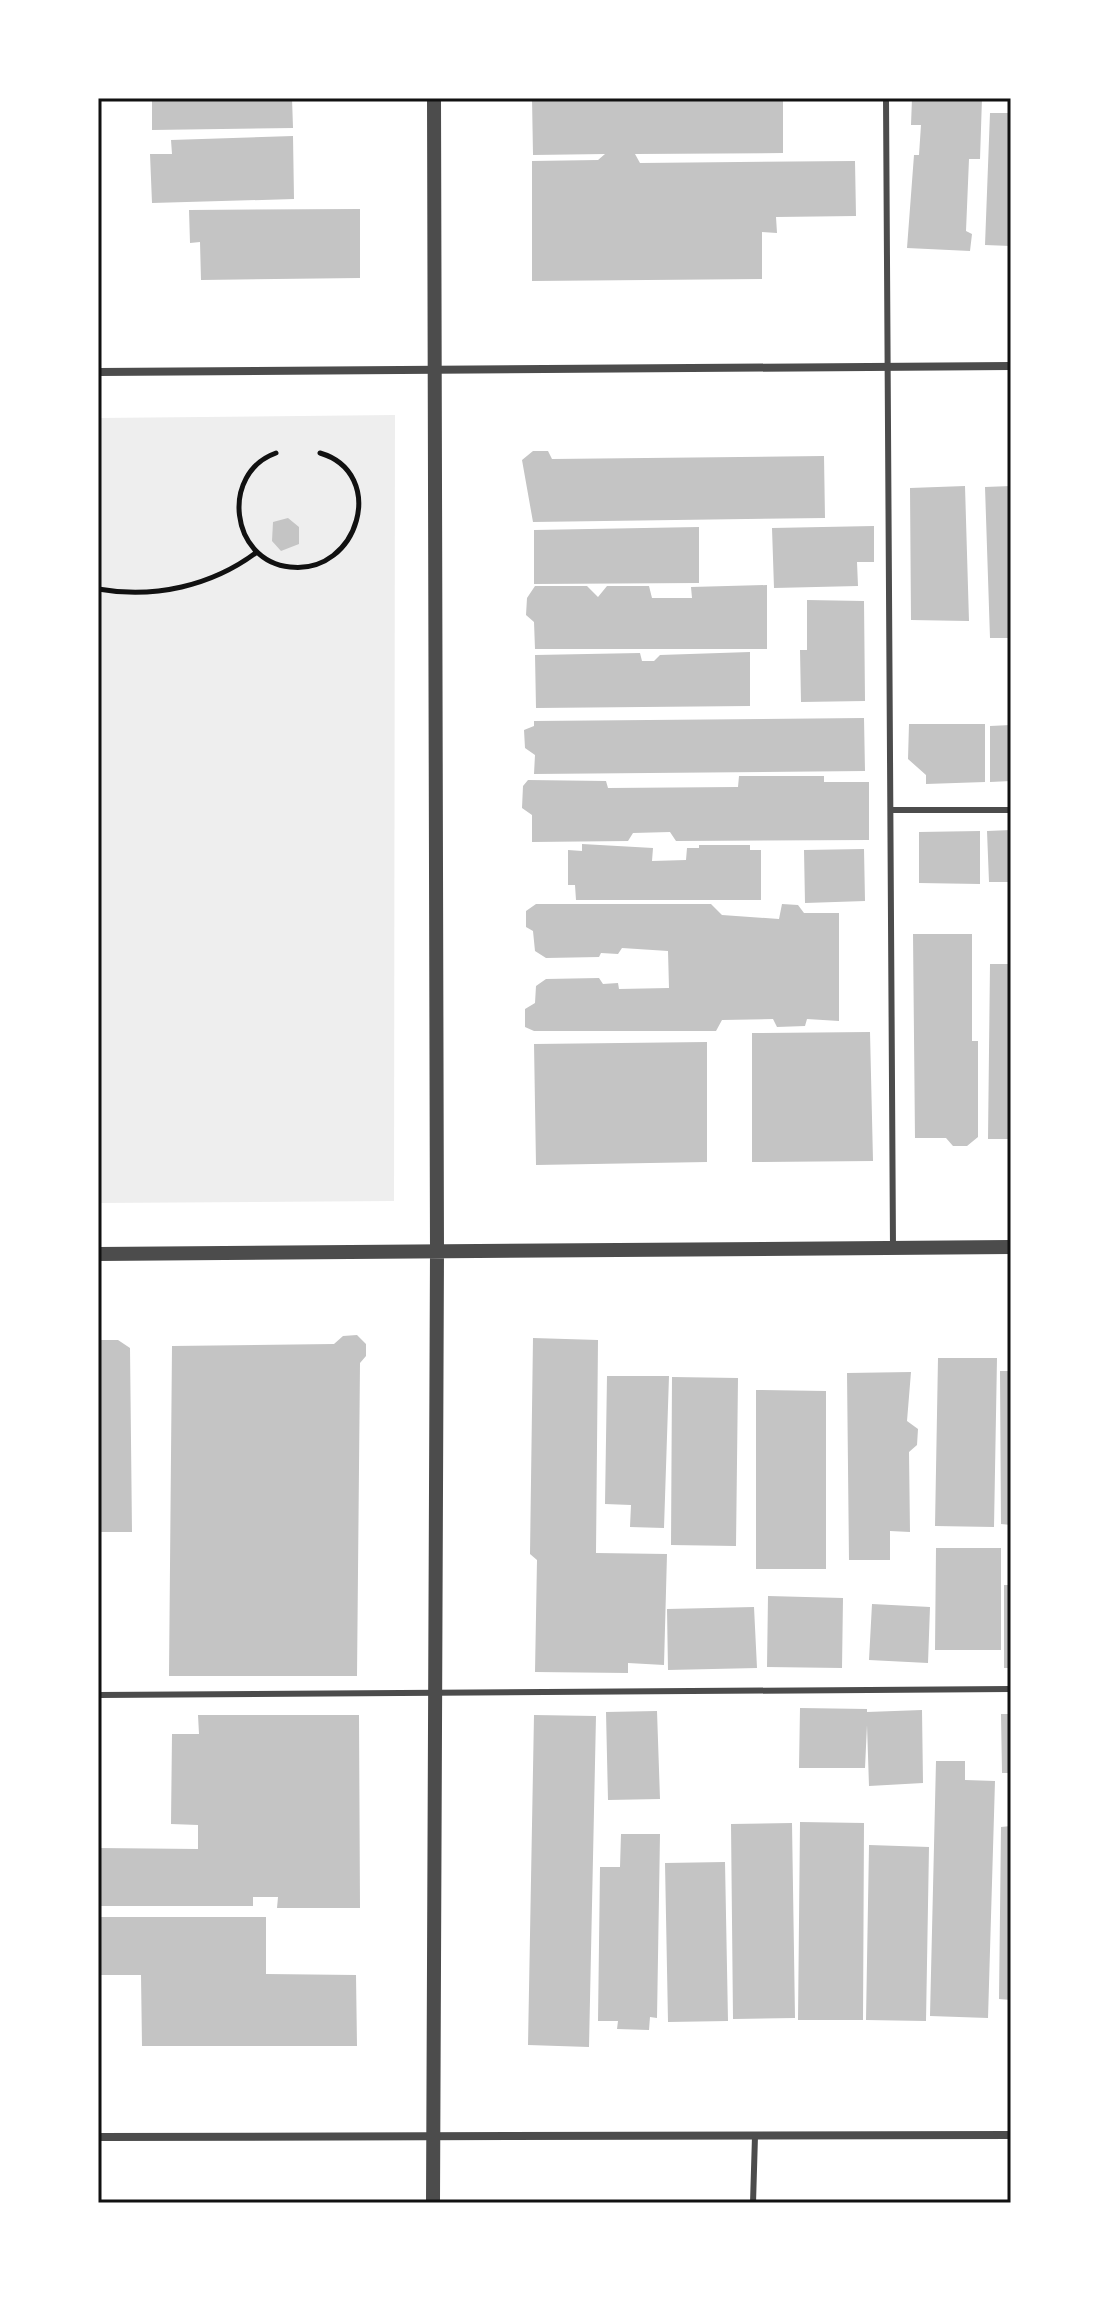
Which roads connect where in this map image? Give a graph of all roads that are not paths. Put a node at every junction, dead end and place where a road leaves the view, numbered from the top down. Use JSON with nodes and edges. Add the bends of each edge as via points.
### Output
{"nodes":[{"id":1,"x":434,"y":98,"type":"edge"},
{"id":2,"x":886,"y":98,"type":"edge"},
{"id":3,"x":1011,"y":366,"type":"edge"},
{"id":4,"x":888,"y":367,"type":"junction"},
{"id":5,"x":434,"y":370,"type":"junction"},
{"id":6,"x":98,"y":372,"type":"edge"},
{"id":7,"x":891,"y":810,"type":"junction"},
{"id":8,"x":1011,"y":810,"type":"edge"},
{"id":9,"x":1011,"y":1247,"type":"edge"},
{"id":10,"x":893,"y":1248,"type":"junction"},
{"id":11,"x":437,"y":1252,"type":"junction"},
{"id":12,"x":98,"y":1254,"type":"edge"},
{"id":13,"x":1011,"y":1689,"type":"edge"},
{"id":14,"x":435,"y":1693,"type":"junction"},
{"id":15,"x":98,"y":1695,"type":"edge"},
{"id":16,"x":1011,"y":2135,"type":"edge"},
{"id":17,"x":755,"y":2136,"type":"junction"},
{"id":18,"x":98,"y":2137,"type":"edge"},
{"id":19,"x":433,"y":2138,"type":"junction"},
{"id":20,"x":433,"y":2203,"type":"edge"},
{"id":21,"x":753,"y":2203,"type":"edge"}],
"edges":[{"from":1,"to":5,"type":"street"},
{"from":2,"to":4,"type":"lane"},
{"from":3,"to":4,"type":"street"},
{"from":4,"to":5,"type":"street"},
{"from":4,"to":7,"type":"lane"},
{"from":5,"to":6,"type":"street"},
{"from":5,"to":11,"type":"street"},
{"from":7,"to":8,"type":"lane"},
{"from":7,"to":10,"type":"lane"},
{"from":9,"to":10,"type":"street"},
{"from":10,"to":11,"type":"street"},
{"from":11,"to":12,"type":"street"},
{"from":11,"to":14,"type":"street"},
{"from":13,"to":14,"type":"lane"},
{"from":14,"to":15,"type":"lane"},
{"from":14,"to":19,"type":"street"},
{"from":16,"to":17,"type":"street"},
{"from":17,"to":19,"type":"street"},
{"from":17,"to":21,"type":"lane"},
{"from":18,"to":19,"type":"street"},
{"from":19,"to":20,"type":"street"}]}
